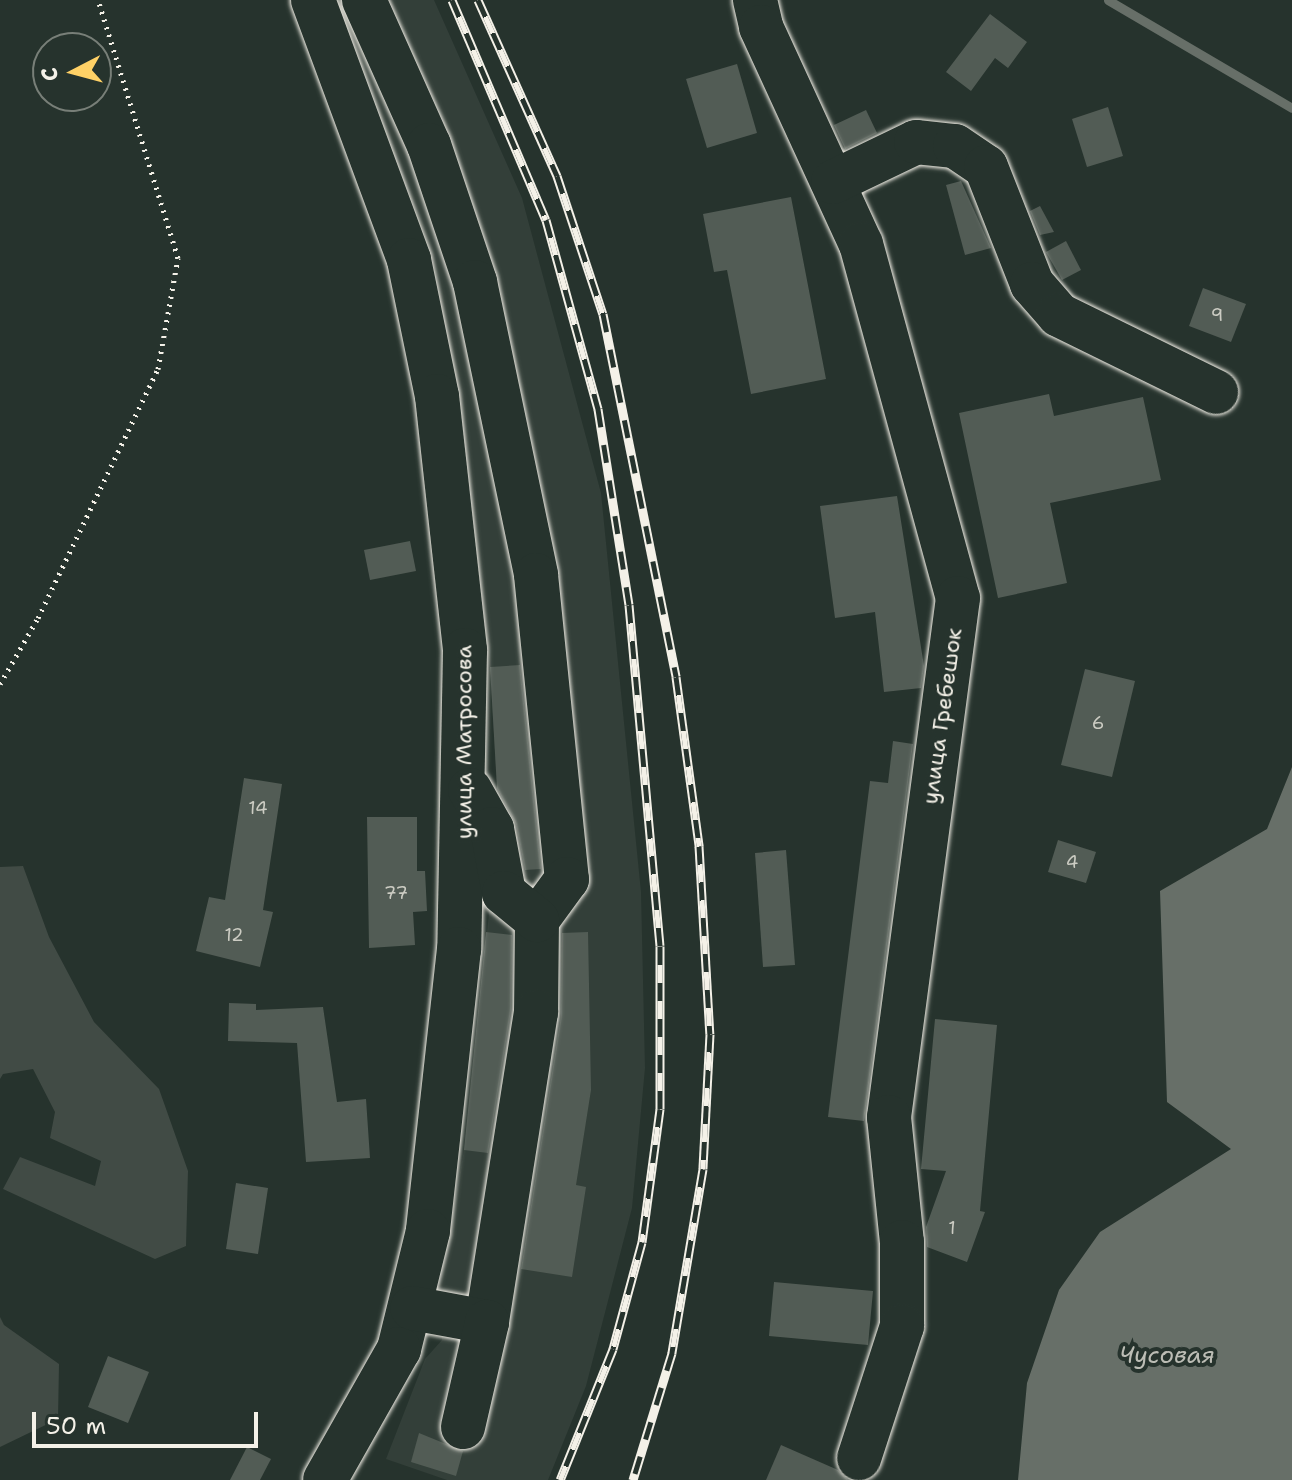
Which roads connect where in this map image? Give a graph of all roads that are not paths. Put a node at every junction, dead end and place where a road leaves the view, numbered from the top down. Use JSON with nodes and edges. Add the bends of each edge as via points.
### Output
{"nodes":[{"id":1,"x":313,"y":0,"type":"edge"},
{"id":2,"x":364,"y":0,"type":"edge"},
{"id":3,"x":755,"y":0,"type":"edge"},
{"id":4,"x":833,"y":182,"type":"junction"},
{"id":5,"x":1216,"y":392,"type":"dead end"},
{"id":6,"x":465,"y":784,"type":"junction"},
{"id":7,"x":537,"y":920,"type":"junction"},
{"id":8,"x":412,"y":1308,"type":"junction"},
{"id":9,"x":487,"y":1322,"type":"junction"},
{"id":10,"x":463,"y":1427,"type":"dead end"},
{"id":11,"x":859,"y":1458,"type":"dead end"},
{"id":12,"x":325,"y":1480,"type":"edge"}],
"edges":[{"from":1,"to":6,"type":"street","name":"улица Матросова","via":[[392,209],[424,327],[459,561]]},
{"from":2,"to":7,"type":"street","via":[[452,204],[524,500],[547,660],[567,879]]},
{"from":3,"to":4,"type":"street","name":"улица Гребешок","via":[[761,27]]},
{"from":4,"to":5,"type":"street","via":[[916,142],[955,146],[986,167],[1032,284],[1059,315]]},
{"from":4,"to":11,"type":"street","name":"улица Гребешок","via":[[861,244],[958,598],[889,1117],[902,1242],[902,1326]]},
{"from":6,"to":7,"type":"street","via":[[492,829],[504,893]]},
{"from":6,"to":8,"type":"street","name":"улица Матросова","via":[[459,949],[440,1147]]},
{"from":7,"to":9,"type":"street","via":[[536,1012]]},
{"from":8,"to":9,"type":"street"},
{"from":8,"to":12,"type":"street","name":"улица Матросова","via":[[379,1391]]},
{"from":9,"to":10,"type":"street"}]}
